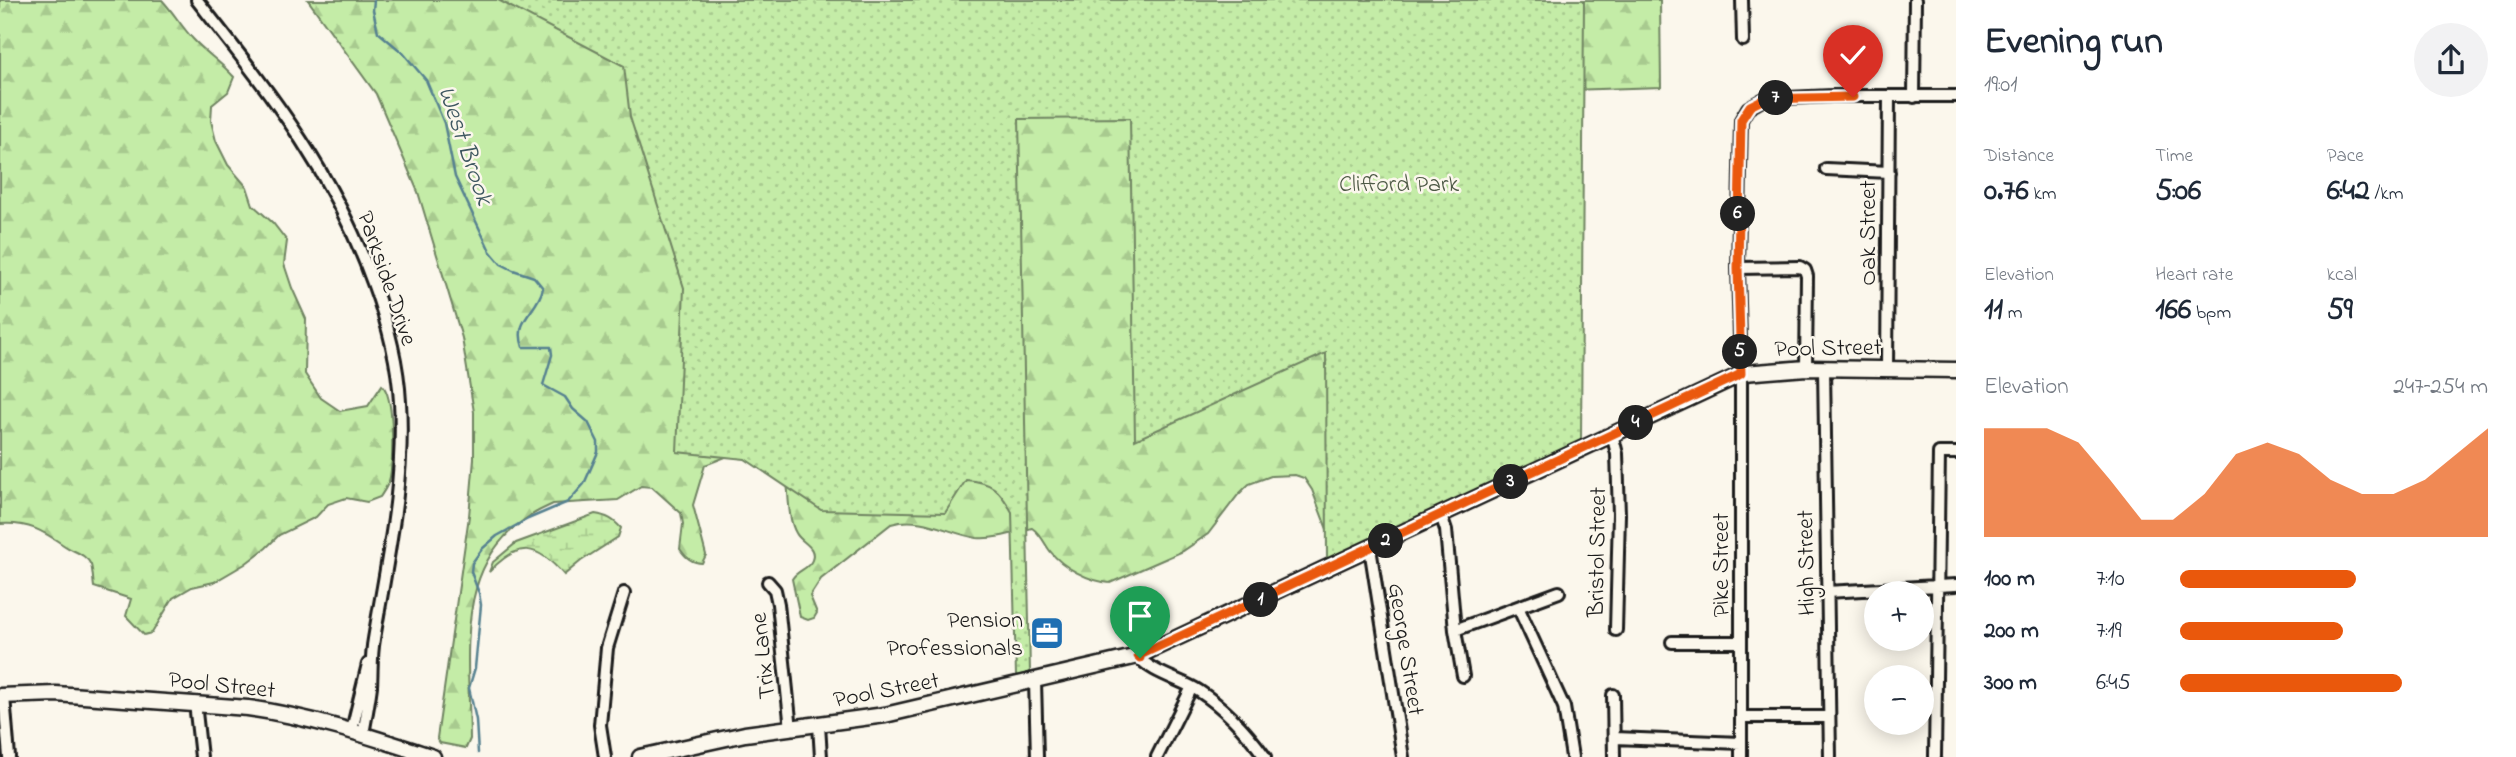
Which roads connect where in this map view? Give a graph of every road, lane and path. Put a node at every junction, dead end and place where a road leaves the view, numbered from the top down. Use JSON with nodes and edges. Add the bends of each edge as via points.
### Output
{"nodes":[{"id":1,"x":197,"y":0,"type":"edge"},
{"id":2,"x":1742,"y":0,"type":"edge"},
{"id":3,"x":1914,"y":0,"type":"edge"},
{"id":4,"x":1743,"y":40,"type":"dead end"},
{"id":5,"x":1956,"y":96,"type":"edge"},
{"id":6,"x":1889,"y":97,"type":"junction"},
{"id":7,"x":1914,"y":97,"type":"junction"},
{"id":8,"x":1826,"y":169,"type":"dead end"},
{"id":9,"x":1889,"y":172,"type":"junction"},
{"id":10,"x":1738,"y":268,"type":"junction"},
{"id":11,"x":1806,"y":368,"type":"junction"},
{"id":12,"x":1824,"y":369,"type":"junction"},
{"id":13,"x":1887,"y":369,"type":"junction"},
{"id":14,"x":1956,"y":370,"type":"edge"},
{"id":15,"x":1741,"y":374,"type":"junction"},
{"id":16,"x":1612,"y":434,"type":"junction"},
{"id":17,"x":1956,"y":453,"type":"edge"},
{"id":18,"x":1441,"y":515,"type":"junction"},
{"id":19,"x":1370,"y":548,"type":"junction"},
{"id":20,"x":768,"y":582,"type":"dead end"},
{"id":21,"x":1956,"y":585,"type":"edge"},
{"id":22,"x":1937,"y":586,"type":"junction"},
{"id":23,"x":1559,"y":592,"type":"dead end"},
{"id":24,"x":1826,"y":592,"type":"junction"},
{"id":25,"x":624,"y":593,"type":"dead end"},
{"id":26,"x":1518,"y":607,"type":"junction"},
{"id":27,"x":1455,"y":630,"type":"junction"},
{"id":28,"x":1616,"y":630,"type":"dead end"},
{"id":29,"x":1672,"y":642,"type":"dead end"},
{"id":30,"x":1741,"y":642,"type":"junction"},
{"id":31,"x":1138,"y":656,"type":"junction"},
{"id":32,"x":1463,"y":676,"type":"dead end"},
{"id":33,"x":1035,"y":681,"type":"junction"},
{"id":34,"x":1192,"y":687,"type":"junction"},
{"id":35,"x":1614,"y":695,"type":"dead end"},
{"id":36,"x":2,"y":696,"type":"edge"},
{"id":37,"x":195,"y":703,"type":"junction"},
{"id":38,"x":1741,"y":717,"type":"junction"},
{"id":39,"x":1829,"y":717,"type":"junction"},
{"id":40,"x":819,"y":725,"type":"junction"},
{"id":41,"x":791,"y":729,"type":"junction"},
{"id":42,"x":357,"y":732,"type":"junction"},
{"id":43,"x":1615,"y":738,"type":"junction"},
{"id":44,"x":1741,"y":743,"type":"junction"},
{"id":45,"x":9,"y":757,"type":"edge"},
{"id":46,"x":201,"y":757,"type":"edge"},
{"id":47,"x":433,"y":757,"type":"edge"},
{"id":48,"x":605,"y":757,"type":"edge"},
{"id":49,"x":640,"y":757,"type":"edge"},
{"id":50,"x":821,"y":757,"type":"edge"},
{"id":51,"x":1037,"y":757,"type":"edge"},
{"id":52,"x":1157,"y":757,"type":"edge"},
{"id":53,"x":1265,"y":757,"type":"edge"},
{"id":54,"x":1403,"y":757,"type":"edge"},
{"id":55,"x":1572,"y":757,"type":"edge"},
{"id":56,"x":1614,"y":757,"type":"edge"},
{"id":57,"x":1741,"y":757,"type":"edge"},
{"id":58,"x":1830,"y":757,"type":"edge"},
{"id":59,"x":1935,"y":757,"type":"edge"}],
"edges":[{"from":1,"to":42,"type":"street","name":"Parkside Drive","via":[[279,105],[322,172],[366,263],[389,333],[400,398],[401,455]]},
{"from":2,"to":4,"type":"street"},
{"from":3,"to":7,"type":"street"},
{"from":5,"to":7,"type":"street"},
{"from":6,"to":7,"type":"street"},
{"from":6,"to":9,"type":"street","name":"Oak Street"},
{"from":6,"to":10,"type":"street","name":"Pike Street","via":[[1774,98],[1759,100],[1748,108],[1739,127]]},
{"from":8,"to":9,"type":"street"},
{"from":9,"to":13,"type":"street","name":"Oak Street"},
{"from":10,"to":11,"type":"street","via":[[1800,267],[1806,271]]},
{"from":10,"to":15,"type":"street","name":"Pike Street"},
{"from":11,"to":12,"type":"main road","name":"Pool Street"},
{"from":11,"to":15,"type":"main road","name":"Pool Street"},
{"from":12,"to":13,"type":"main road","name":"Pool Street"},
{"from":12,"to":24,"type":"street","name":"High Street"},
{"from":13,"to":14,"type":"main road","name":"Pool Street"},
{"from":15,"to":16,"type":"main road","name":"Pool Street"},
{"from":15,"to":30,"type":"street","name":"Pike Street"},
{"from":16,"to":18,"type":"main road","name":"Pool Street"},
{"from":16,"to":28,"type":"street","name":"Bristol Street","via":[[1617,454],[1619,539]]},
{"from":17,"to":22,"type":"street","via":[[1939,453]]},
{"from":18,"to":19,"type":"main road","name":"Pool Street"},
{"from":18,"to":27,"type":"street"},
{"from":19,"to":31,"type":"main road","name":"Pool Street"},
{"from":19,"to":54,"type":"street","name":"George Street"},
{"from":20,"to":41,"type":"street","name":"Trix Lane","via":[[778,604]]},
{"from":21,"to":22,"type":"street"},
{"from":22,"to":24,"type":"street"},
{"from":22,"to":59,"type":"street"},
{"from":23,"to":26,"type":"street"},
{"from":24,"to":39,"type":"street","name":"High Street"},
{"from":25,"to":48,"type":"street","via":[[607,648],[600,725]]},
{"from":26,"to":27,"type":"street"},
{"from":26,"to":55,"type":"street","via":[[1564,707]]},
{"from":27,"to":32,"type":"street"},
{"from":29,"to":30,"type":"street"},
{"from":30,"to":38,"type":"street","name":"Pike Street"},
{"from":31,"to":33,"type":"main road","name":"Pool Street"},
{"from":31,"to":34,"type":"street","via":[[1147,666]]},
{"from":33,"to":40,"type":"main road","name":"Pool Street"},
{"from":33,"to":51,"type":"street"},
{"from":34,"to":52,"type":"street"},
{"from":34,"to":53,"type":"street","via":[[1233,719]]},
{"from":35,"to":43,"type":"street"},
{"from":36,"to":37,"type":"main road","name":"Pool Street","via":[[56,694]]},
{"from":36,"to":45,"type":"street"},
{"from":37,"to":42,"type":"main road","name":"Pool Street","via":[[275,712]]},
{"from":37,"to":46,"type":"street"},
{"from":38,"to":39,"type":"street"},
{"from":38,"to":44,"type":"street","name":"Pike Street"},
{"from":39,"to":58,"type":"street","name":"High Street"},
{"from":40,"to":41,"type":"main road","name":"Pool Street"},
{"from":40,"to":50,"type":"street"},
{"from":41,"to":49,"type":"main road","name":"Pool Street","via":[[723,738]]},
{"from":42,"to":47,"type":"main road","name":"Pool Street"},
{"from":43,"to":44,"type":"street"},
{"from":43,"to":56,"type":"street"},
{"from":44,"to":57,"type":"street","name":"Pike Street"}]}
